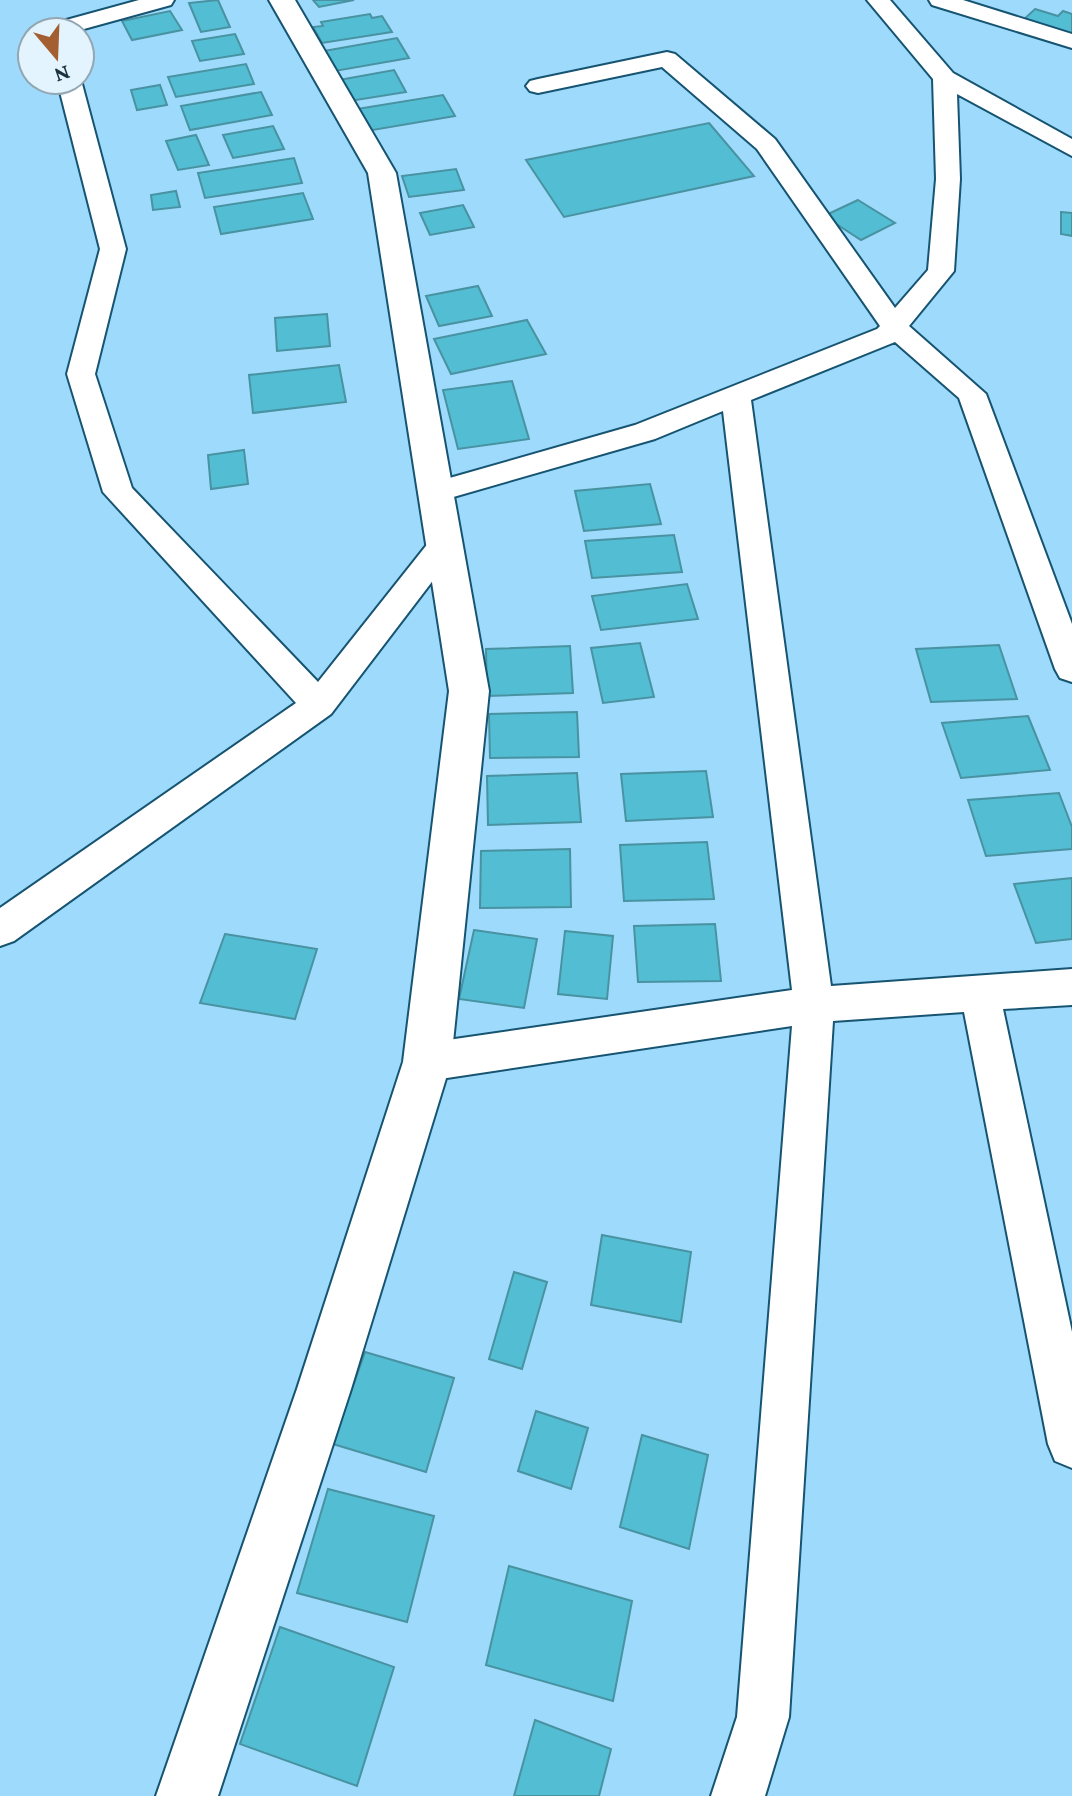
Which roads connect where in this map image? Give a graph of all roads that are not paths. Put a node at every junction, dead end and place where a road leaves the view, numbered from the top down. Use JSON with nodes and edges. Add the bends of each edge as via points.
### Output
{"nodes":[{"id":1,"x":163,"y":0,"type":"edge"},
{"id":2,"x":282,"y":0,"type":"edge"},
{"id":3,"x":878,"y":0,"type":"edge"},
{"id":4,"x":940,"y":0,"type":"edge"},
{"id":5,"x":96,"y":19,"type":"edge"},
{"id":6,"x":1072,"y":41,"type":"edge"},
{"id":7,"x":945,"y":78,"type":"junction"},
{"id":8,"x":538,"y":86,"type":"dead end"},
{"id":9,"x":73,"y":96,"type":"edge"},
{"id":10,"x":1072,"y":149,"type":"edge"},
{"id":11,"x":894,"y":327,"type":"junction"},
{"id":12,"x":736,"y":396,"type":"junction"},
{"id":13,"x":436,"y":492,"type":"junction"},
{"id":14,"x":444,"y":545,"type":"junction"},
{"id":15,"x":1072,"y":669,"type":"edge"},
{"id":16,"x":319,"y":705,"type":"junction"},
{"id":17,"x":0,"y":929,"type":"edge"},
{"id":18,"x":1072,"y":987,"type":"edge"},
{"id":19,"x":980,"y":993,"type":"junction"},
{"id":20,"x":814,"y":1005,"type":"junction"},
{"id":21,"x":427,"y":1062,"type":"junction"},
{"id":22,"x":1072,"y":1444,"type":"edge"},
{"id":23,"x":187,"y":1796,"type":"edge"},
{"id":24,"x":738,"y":1796,"type":"edge"}],
"edges":[{"from":1,"to":5,"type":"street"},
{"from":2,"to":13,"type":"street","via":[[382,173]]},
{"from":3,"to":7,"type":"street"},
{"from":4,"to":6,"type":"street"},
{"from":7,"to":10,"type":"street"},
{"from":7,"to":11,"type":"street","via":[[948,179],[941,271]]},
{"from":8,"to":11,"type":"street","via":[[667,59],[766,144]]},
{"from":9,"to":16,"type":"street","via":[[113,249],[81,374],[118,492]]},
{"from":11,"to":12,"type":"street","via":[[887,335]]},
{"from":11,"to":15,"type":"street","via":[[972,394]]},
{"from":12,"to":13,"type":"street","via":[[645,432]]},
{"from":12,"to":20,"type":"street"},
{"from":13,"to":14,"type":"street"},
{"from":14,"to":16,"type":"street"},
{"from":14,"to":21,"type":"street","via":[[469,691]]},
{"from":16,"to":17,"type":"street"},
{"from":18,"to":19,"type":"street"},
{"from":19,"to":20,"type":"street"},
{"from":19,"to":22,"type":"street"},
{"from":20,"to":21,"type":"street"},
{"from":20,"to":24,"type":"street","via":[[763,1717]]},
{"from":21,"to":23,"type":"street"}]}
